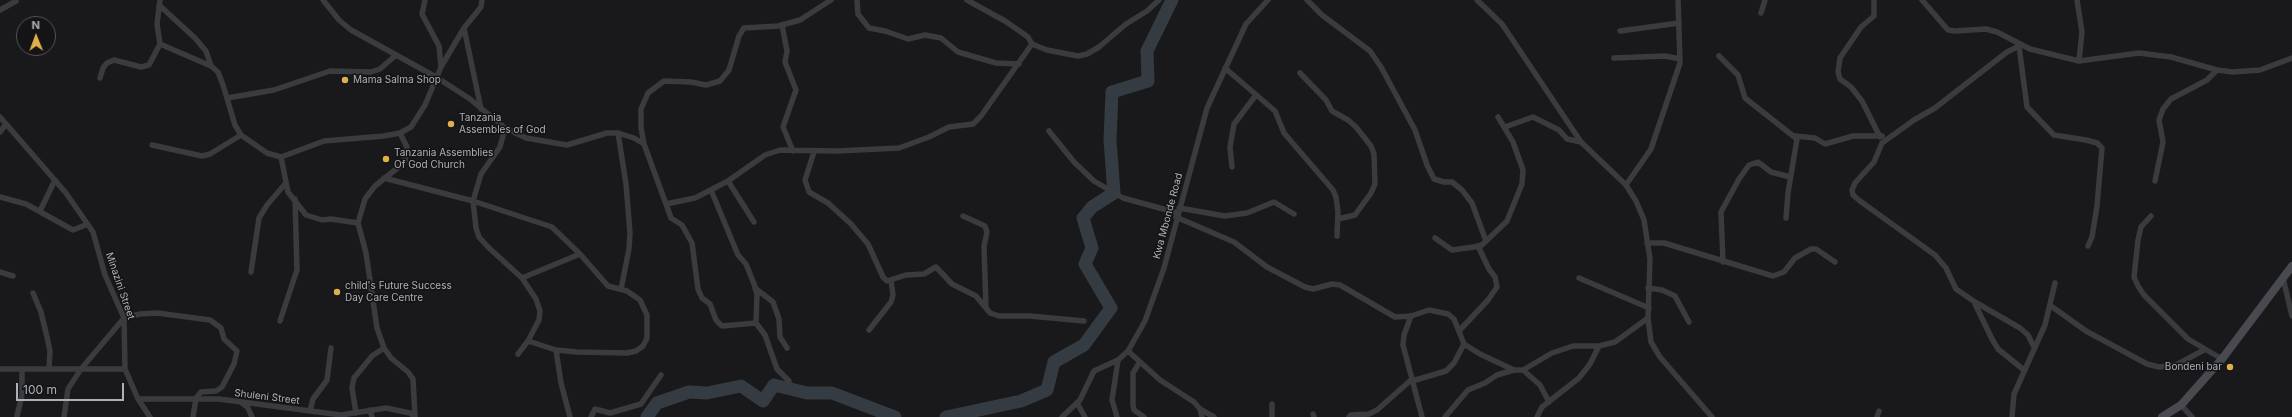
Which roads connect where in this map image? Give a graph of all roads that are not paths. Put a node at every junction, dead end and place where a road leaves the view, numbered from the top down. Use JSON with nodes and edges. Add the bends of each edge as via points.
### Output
{"nodes":[{"id":1,"x":16,"y":0,"type":"edge"},
{"id":2,"x":323,"y":0,"type":"edge"},
{"id":3,"x":425,"y":0,"type":"edge"},
{"id":4,"x":482,"y":0,"type":"edge"},
{"id":5,"x":831,"y":0,"type":"edge"},
{"id":6,"x":857,"y":0,"type":"edge"},
{"id":7,"x":967,"y":0,"type":"edge"},
{"id":8,"x":1152,"y":0,"type":"edge"},
{"id":9,"x":1159,"y":0,"type":"edge"},
{"id":10,"x":1268,"y":0,"type":"edge"},
{"id":11,"x":1307,"y":0,"type":"edge"},
{"id":12,"x":1477,"y":0,"type":"edge"},
{"id":13,"x":1678,"y":0,"type":"edge"},
{"id":14,"x":1765,"y":0,"type":"edge"},
{"id":15,"x":1874,"y":0,"type":"edge"},
{"id":16,"x":1922,"y":0,"type":"edge"},
{"id":17,"x":2077,"y":0,"type":"edge"},
{"id":18,"x":160,"y":2,"type":"edge"},
{"id":19,"x":1152,"y":6,"type":"junction"},
{"id":20,"x":0,"y":10,"type":"edge"},
{"id":21,"x":1761,"y":13,"type":"dead end"},
{"id":22,"x":1680,"y":23,"type":"junction"},
{"id":23,"x":782,"y":25,"type":"junction"},
{"id":24,"x":464,"y":28,"type":"junction"},
{"id":25,"x":1620,"y":31,"type":"dead end"},
{"id":26,"x":160,"y":44,"type":"junction"},
{"id":27,"x":1032,"y":44,"type":"junction"},
{"id":28,"x":2020,"y":46,"type":"junction"},
{"id":29,"x":396,"y":55,"type":"junction"},
{"id":30,"x":1719,"y":56,"type":"dead end"},
{"id":31,"x":1614,"y":58,"type":"dead end"},
{"id":32,"x":2292,"y":58,"type":"edge"},
{"id":33,"x":1680,"y":59,"type":"junction"},
{"id":34,"x":2079,"y":60,"type":"junction"},
{"id":35,"x":1019,"y":64,"type":"junction"},
{"id":36,"x":211,"y":66,"type":"junction"},
{"id":37,"x":441,"y":67,"type":"junction"},
{"id":38,"x":1225,"y":68,"type":"junction"},
{"id":39,"x":2216,"y":70,"type":"junction"},
{"id":40,"x":1300,"y":73,"type":"dead end"},
{"id":41,"x":436,"y":77,"type":"junction"},
{"id":42,"x":100,"y":78,"type":"dead end"},
{"id":43,"x":1256,"y":95,"type":"junction"},
{"id":44,"x":227,"y":98,"type":"junction"},
{"id":45,"x":481,"y":108,"type":"junction"},
{"id":46,"x":0,"y":117,"type":"edge"},
{"id":47,"x":1498,"y":117,"type":"dead end"},
{"id":48,"x":6,"y":124,"type":"junction"},
{"id":49,"x":1505,"y":127,"type":"junction"},
{"id":50,"x":505,"y":128,"type":"junction"},
{"id":51,"x":1049,"y":130,"type":"dead end"},
{"id":52,"x":0,"y":132,"type":"edge"},
{"id":53,"x":400,"y":133,"type":"junction"},
{"id":54,"x":618,"y":133,"type":"junction"},
{"id":55,"x":241,"y":135,"type":"junction"},
{"id":56,"x":1796,"y":136,"type":"junction"},
{"id":57,"x":1880,"y":136,"type":"junction"},
{"id":58,"x":1891,"y":136,"type":"junction"},
{"id":59,"x":1581,"y":142,"type":"junction"},
{"id":60,"x":644,"y":144,"type":"junction"},
{"id":61,"x":152,"y":145,"type":"dead end"},
{"id":62,"x":793,"y":151,"type":"junction"},
{"id":63,"x":814,"y":152,"type":"junction"},
{"id":64,"x":280,"y":157,"type":"junction"},
{"id":65,"x":1232,"y":167,"type":"dead end"},
{"id":66,"x":1790,"y":177,"type":"junction"},
{"id":67,"x":384,"y":178,"type":"junction"},
{"id":68,"x":55,"y":180,"type":"junction"},
{"id":69,"x":728,"y":181,"type":"junction"},
{"id":70,"x":2155,"y":181,"type":"dead end"},
{"id":71,"x":285,"y":184,"type":"junction"},
{"id":72,"x":1626,"y":185,"type":"junction"},
{"id":73,"x":711,"y":190,"type":"junction"},
{"id":74,"x":0,"y":197,"type":"edge"},
{"id":75,"x":295,"y":199,"type":"junction"},
{"id":76,"x":473,"y":201,"type":"junction"},
{"id":77,"x":666,"y":204,"type":"junction"},
{"id":78,"x":40,"y":211,"type":"junction"},
{"id":79,"x":1178,"y":213,"type":"junction"},
{"id":80,"x":1294,"y":214,"type":"dead end"},
{"id":81,"x":963,"y":216,"type":"dead end"},
{"id":82,"x":2152,"y":216,"type":"dead end"},
{"id":83,"x":1786,"y":218,"type":"dead end"},
{"id":84,"x":1338,"y":219,"type":"junction"},
{"id":85,"x":754,"y":222,"type":"dead end"},
{"id":86,"x":358,"y":223,"type":"junction"},
{"id":87,"x":88,"y":224,"type":"junction"},
{"id":88,"x":1337,"y":236,"type":"dead end"},
{"id":89,"x":1435,"y":238,"type":"dead end"},
{"id":90,"x":1486,"y":241,"type":"junction"},
{"id":91,"x":1647,"y":243,"type":"junction"},
{"id":92,"x":1478,"y":246,"type":"junction"},
{"id":93,"x":2088,"y":246,"type":"dead end"},
{"id":94,"x":580,"y":254,"type":"junction"},
{"id":95,"x":1723,"y":262,"type":"junction"},
{"id":96,"x":1835,"y":262,"type":"dead end"},
{"id":97,"x":2292,"y":266,"type":"edge"},
{"id":98,"x":0,"y":272,"type":"edge"},
{"id":99,"x":251,"y":272,"type":"dead end"},
{"id":100,"x":13,"y":276,"type":"dead end"},
{"id":101,"x":522,"y":278,"type":"junction"},
{"id":102,"x":1579,"y":278,"type":"dead end"},
{"id":103,"x":2283,"y":278,"type":"junction"},
{"id":104,"x":891,"y":280,"type":"junction"},
{"id":105,"x":2055,"y":283,"type":"dead end"},
{"id":106,"x":755,"y":288,"type":"junction"},
{"id":107,"x":1648,"y":288,"type":"junction"},
{"id":108,"x":621,"y":289,"type":"junction"},
{"id":109,"x":33,"y":293,"type":"dead end"},
{"id":110,"x":1975,"y":302,"type":"junction"},
{"id":111,"x":2051,"y":306,"type":"junction"},
{"id":112,"x":1649,"y":308,"type":"junction"},
{"id":113,"x":986,"y":309,"type":"junction"},
{"id":114,"x":1411,"y":316,"type":"junction"},
{"id":115,"x":2292,"y":316,"type":"edge"},
{"id":116,"x":124,"y":318,"type":"junction"},
{"id":117,"x":1648,"y":318,"type":"junction"},
{"id":118,"x":1084,"y":321,"type":"dead end"},
{"id":119,"x":280,"y":322,"type":"dead end"},
{"id":120,"x":756,"y":322,"type":"junction"},
{"id":121,"x":1689,"y":322,"type":"dead end"},
{"id":122,"x":869,"y":330,"type":"dead end"},
{"id":123,"x":1459,"y":331,"type":"junction"},
{"id":124,"x":528,"y":341,"type":"junction"},
{"id":125,"x":1464,"y":344,"type":"junction"},
{"id":126,"x":1599,"y":346,"type":"junction"},
{"id":127,"x":2034,"y":347,"type":"junction"},
{"id":128,"x":331,"y":348,"type":"dead end"},
{"id":129,"x":384,"y":348,"type":"junction"},
{"id":130,"x":787,"y":348,"type":"dead end"},
{"id":131,"x":556,"y":350,"type":"junction"},
{"id":132,"x":2204,"y":350,"type":"junction"},
{"id":133,"x":1128,"y":351,"type":"junction"},
{"id":134,"x":518,"y":354,"type":"dead end"},
{"id":135,"x":2222,"y":359,"type":"junction"},
{"id":136,"x":1118,"y":360,"type":"junction"},
{"id":137,"x":1140,"y":363,"type":"junction"},
{"id":138,"x":0,"y":369,"type":"edge"},
{"id":139,"x":48,"y":369,"type":"junction"},
{"id":140,"x":81,"y":369,"type":"junction"},
{"id":141,"x":125,"y":369,"type":"junction"},
{"id":142,"x":22,"y":370,"type":"junction"},
{"id":143,"x":1514,"y":370,"type":"junction"},
{"id":144,"x":1523,"y":370,"type":"junction"},
{"id":145,"x":2024,"y":370,"type":"junction"},
{"id":146,"x":662,"y":375,"type":"dead end"},
{"id":147,"x":1412,"y":380,"type":"junction"},
{"id":148,"x":789,"y":381,"type":"dead end"},
{"id":149,"x":196,"y":398,"type":"junction"},
{"id":150,"x":138,"y":399,"type":"junction"},
{"id":151,"x":1549,"y":402,"type":"junction"},
{"id":152,"x":242,"y":403,"type":"junction"},
{"id":153,"x":1077,"y":403,"type":"junction"},
{"id":154,"x":1272,"y":404,"type":"dead end"},
{"id":155,"x":2181,"y":405,"type":"junction"},
{"id":156,"x":1200,"y":409,"type":"junction"},
{"id":157,"x":370,"y":410,"type":"junction"},
{"id":158,"x":310,"y":411,"type":"junction"},
{"id":159,"x":356,"y":413,"type":"junction"},
{"id":160,"x":317,"y":415,"type":"edge"},
{"id":161,"x":17,"y":416,"type":"dead end"},
{"id":162,"x":64,"y":417,"type":"edge"},
{"id":163,"x":150,"y":417,"type":"edge"},
{"id":164,"x":193,"y":417,"type":"edge"},
{"id":165,"x":252,"y":417,"type":"edge"},
{"id":166,"x":372,"y":417,"type":"edge"},
{"id":167,"x":415,"y":417,"type":"edge"},
{"id":168,"x":570,"y":417,"type":"edge"},
{"id":169,"x":591,"y":417,"type":"edge"},
{"id":170,"x":1062,"y":417,"type":"edge"},
{"id":171,"x":1085,"y":417,"type":"edge"},
{"id":172,"x":1117,"y":417,"type":"edge"},
{"id":173,"x":1144,"y":417,"type":"edge"},
{"id":174,"x":1202,"y":417,"type":"edge"},
{"id":175,"x":1214,"y":417,"type":"edge"},
{"id":176,"x":1272,"y":417,"type":"edge"},
{"id":177,"x":1349,"y":417,"type":"edge"},
{"id":178,"x":1422,"y":417,"type":"edge"},
{"id":179,"x":1445,"y":417,"type":"edge"},
{"id":180,"x":1537,"y":417,"type":"edge"},
{"id":181,"x":1712,"y":417,"type":"edge"},
{"id":182,"x":2012,"y":417,"type":"edge"},
{"id":183,"x":2162,"y":417,"type":"edge"},
{"id":184,"x":2192,"y":417,"type":"edge"}],
"edges":[{"from":1,"to":20,"type":"street"},
{"from":2,"to":29,"type":"street","via":[[351,30]]},
{"from":3,"to":37,"type":"street","via":[[422,14],[439,46]]},
{"from":4,"to":24,"type":"street","via":[[477,13]]},
{"from":5,"to":23,"type":"street","via":[[800,20]]},
{"from":6,"to":35,"type":"street","via":[[858,14],[869,28],[908,39],[925,35],[935,36],[958,52],[996,62]]},
{"from":7,"to":27,"type":"street","via":[[1006,21],[1028,37]]},
{"from":8,"to":19,"type":"street"},
{"from":9,"to":19,"type":"street"},
{"from":10,"to":38,"type":"street","name":"Kwa Mbonde Road","via":[[1246,24]]},
{"from":11,"to":90,"type":"street","via":[[1322,15],[1370,51],[1415,130],[1434,179],[1452,182],[1462,190],[1472,203]]},
{"from":12,"to":59,"type":"street","via":[[1502,24]]},
{"from":13,"to":22,"type":"street"},
{"from":14,"to":21,"type":"street"},
{"from":15,"to":57,"type":"street","via":[[1874,16],[1861,27],[1840,58],[1838,72],[1840,79],[1851,87],[1862,101]]},
{"from":16,"to":28,"type":"street","via":[[1948,30],[1986,29],[1997,32]]},
{"from":17,"to":34,"type":"street","via":[[2082,32]]},
{"from":18,"to":26,"type":"street","via":[[157,30]]},
{"from":18,"to":36,"type":"street","via":[[206,51]]},
{"from":19,"to":27,"type":"street","via":[[1087,54],[1070,55]]},
{"from":22,"to":25,"type":"street"},
{"from":22,"to":33,"type":"street"},
{"from":23,"to":60,"type":"street","via":[[748,26],[741,30],[729,70],[720,81],[706,85],[664,80],[658,84],[648,93],[641,109],[640,128]]},
{"from":23,"to":62,"type":"street","via":[[787,51],[785,62],[796,90],[783,127]]},
{"from":24,"to":37,"type":"street"},
{"from":24,"to":45,"type":"street"},
{"from":26,"to":36,"type":"street"},
{"from":26,"to":42,"type":"street","via":[[149,65],[141,67],[114,60],[103,68]]},
{"from":27,"to":35,"type":"street"},
{"from":28,"to":34,"type":"street"},
{"from":28,"to":58,"type":"street","via":[[1992,63],[1935,108]]},
{"from":28,"to":93,"type":"street","via":[[2027,107],[2054,135],[2086,140],[2097,143],[2102,148],[2097,206]]},
{"from":29,"to":41,"type":"street"},
{"from":29,"to":44,"type":"street","via":[[380,69],[371,72],[330,71],[274,90]]},
{"from":30,"to":56,"type":"street","via":[[1738,75],[1745,98]]},
{"from":31,"to":33,"type":"street","via":[[1666,56]]},
{"from":32,"to":39,"type":"street","via":[[2251,72]]},
{"from":33,"to":72,"type":"street","via":[[1674,85],[1651,149]]},
{"from":34,"to":39,"type":"street","via":[[2139,53],[2189,61]]},
{"from":35,"to":63,"type":"street","via":[[973,124],[949,127],[899,148]]},
{"from":36,"to":44,"type":"street","via":[[218,72]]},
{"from":37,"to":41,"type":"street"},
{"from":38,"to":43,"type":"street"},
{"from":38,"to":79,"type":"street","name":"Kwa Mbonde Road","via":[[1207,108]]},
{"from":39,"to":70,"type":"street","via":[[2207,80],[2171,100],[2163,109],[2159,120],[2163,142]]},
{"from":40,"to":84,"type":"street","via":[[1326,100],[1332,111],[1356,127],[1374,154],[1375,184],[1372,193],[1355,215]]},
{"from":41,"to":45,"type":"street"},
{"from":41,"to":53,"type":"street","via":[[420,115],[411,127]]},
{"from":43,"to":65,"type":"street","via":[[1234,124],[1230,147]]},
{"from":43,"to":84,"type":"street","via":[[1275,111],[1284,132],[1333,190],[1338,203]]},
{"from":44,"to":55,"type":"street","via":[[235,125]]},
{"from":45,"to":50,"type":"street"},
{"from":46,"to":48,"type":"street","name":"Minazini Street"},
{"from":47,"to":49,"type":"street"},
{"from":48,"to":52,"type":"street"},
{"from":48,"to":68,"type":"street","name":"Minazini Street"},
{"from":49,"to":59,"type":"street","via":[[1533,117],[1559,130],[1567,139]]},
{"from":49,"to":90,"type":"street","via":[[1519,154],[1523,170],[1522,184],[1507,221]]},
{"from":50,"to":54,"type":"street","via":[[526,138],[567,145],[608,133]]},
{"from":50,"to":76,"type":"street","via":[[500,147],[481,174]]},
{"from":51,"to":79,"type":"street","via":[[1074,162],[1094,181],[1123,198]]},
{"from":53,"to":64,"type":"street","via":[[324,141]]},
{"from":53,"to":67,"type":"street","via":[[407,147],[404,161]]},
{"from":54,"to":60,"type":"street"},
{"from":54,"to":108,"type":"street","via":[[623,157],[629,226],[629,249]]},
{"from":55,"to":61,"type":"street","via":[[210,154],[202,156]]},
{"from":55,"to":64,"type":"street","via":[[267,153]]},
{"from":56,"to":57,"type":"street","via":[[1815,138],[1825,144],[1853,136]]},
{"from":56,"to":66,"type":"street","via":[[1798,143]]},
{"from":57,"to":58,"type":"street"},
{"from":58,"to":110,"type":"street","via":[[1882,143],[1874,162],[1855,183],[1853,195],[1935,255],[1946,268],[1956,290]]},
{"from":59,"to":72,"type":"street"},
{"from":60,"to":77,"type":"street"},
{"from":62,"to":63,"type":"street"},
{"from":62,"to":69,"type":"street","via":[[780,150],[765,156]]},
{"from":63,"to":104,"type":"street","via":[[805,180],[809,192],[851,224],[868,244],[883,277],[887,281]]},
{"from":64,"to":71,"type":"street"},
{"from":66,"to":83,"type":"street"},
{"from":66,"to":95,"type":"street","via":[[1771,172],[1758,162],[1749,165],[1721,212]]},
{"from":67,"to":76,"type":"street"},
{"from":67,"to":86,"type":"street","via":[[364,198]]},
{"from":68,"to":78,"type":"street"},
{"from":68,"to":87,"type":"street","name":"Minazini Street"},
{"from":69,"to":73,"type":"street"},
{"from":69,"to":85,"type":"street"},
{"from":71,"to":75,"type":"street"},
{"from":71,"to":99,"type":"street","via":[[266,204],[259,218]]},
{"from":72,"to":91,"type":"street","via":[[1644,220]]},
{"from":73,"to":77,"type":"street","via":[[695,198]]},
{"from":73,"to":106,"type":"street"},
{"from":74,"to":78,"type":"street"},
{"from":75,"to":86,"type":"street","via":[[306,215],[322,220]]},
{"from":75,"to":119,"type":"street","via":[[297,270]]},
{"from":76,"to":94,"type":"street","via":[[552,227]]},
{"from":76,"to":101,"type":"street","via":[[479,237]]},
{"from":77,"to":120,"type":"street","via":[[671,218],[682,225],[692,243],[698,289],[702,298],[710,304],[719,324],[727,326]]},
{"from":78,"to":87,"type":"street","via":[[74,230]]},
{"from":79,"to":80,"type":"street","via":[[1225,216],[1247,213],[1274,202]]},
{"from":79,"to":114,"type":"street","via":[[1234,242],[1267,267],[1305,287],[1313,289],[1332,284],[1340,285],[1395,317]]},
{"from":79,"to":133,"type":"street","name":"Kwa Mbonde Road","via":[[1155,297],[1145,322]]},
{"from":81,"to":113,"type":"street","via":[[985,226]]},
{"from":82,"to":132,"type":"street","via":[[2141,226],[2134,277],[2144,295],[2188,339]]},
{"from":84,"to":88,"type":"street"},
{"from":86,"to":129,"type":"street","via":[[366,253],[377,328]]},
{"from":87,"to":116,"type":"street","name":"Minazini Street","via":[[97,244],[105,275]]},
{"from":89,"to":92,"type":"street","via":[[1452,250]]},
{"from":90,"to":92,"type":"street"},
{"from":91,"to":95,"type":"street","via":[[1664,244]]},
{"from":91,"to":107,"type":"street","via":[[1650,259]]},
{"from":92,"to":123,"type":"street","via":[[1495,277],[1497,287]]},
{"from":94,"to":101,"type":"street"},
{"from":94,"to":108,"type":"street","via":[[608,286]]},
{"from":95,"to":96,"type":"street","via":[[1773,276],[1784,272],[1795,258],[1811,249],[1816,249]]},
{"from":97,"to":103,"type":"street"},
{"from":98,"to":100,"type":"street"},
{"from":101,"to":124,"type":"street","via":[[536,299],[540,311],[539,320]]},
{"from":102,"to":112,"type":"street"},
{"from":103,"to":115,"type":"street"},
{"from":103,"to":135,"type":"street"},
{"from":104,"to":113,"type":"street","via":[[906,275],[924,274],[936,267],[952,284],[976,296]]},
{"from":104,"to":122,"type":"street","via":[[891,302]]},
{"from":105,"to":111,"type":"street"},
{"from":106,"to":120,"type":"street"},
{"from":106,"to":130,"type":"street","via":[[773,302],[779,320],[780,337]]},
{"from":107,"to":112,"type":"street"},
{"from":107,"to":121,"type":"street","via":[[1662,290],[1675,296]]},
{"from":108,"to":131,"type":"street","via":[[634,294],[644,307],[648,330],[643,346],[636,351],[627,352]]},
{"from":109,"to":139,"type":"street","via":[[49,344]]},
{"from":110,"to":127,"type":"street","via":[[2028,334]]},
{"from":110,"to":145,"type":"street","via":[[1998,349]]},
{"from":111,"to":127,"type":"street"},
{"from":111,"to":132,"type":"street","via":[[2086,331],[2146,364],[2159,367],[2176,365]]},
{"from":112,"to":117,"type":"street"},
{"from":113,"to":118,"type":"street","via":[[999,316]]},
{"from":114,"to":123,"type":"street","via":[[1429,310],[1448,314],[1454,319]]},
{"from":114,"to":147,"type":"street","via":[[1404,335],[1404,345]]},
{"from":116,"to":140,"type":"street"},
{"from":116,"to":141,"type":"street","name":"Minazini Street"},
{"from":116,"to":149,"type":"street","via":[[157,313],[210,320],[221,328],[224,339],[235,349],[237,355],[222,387],[216,391],[202,392]]},
{"from":117,"to":126,"type":"street","via":[[1615,342]]},
{"from":117,"to":181,"type":"street","via":[[1651,342],[1660,357]]},
{"from":120,"to":148,"type":"street","via":[[765,335],[777,369]]},
{"from":123,"to":125,"type":"street"},
{"from":124,"to":131,"type":"street"},
{"from":124,"to":134,"type":"street"},
{"from":125,"to":143,"type":"street"},
{"from":125,"to":147,"type":"street","via":[[1454,364],[1446,371]]},
{"from":126,"to":144,"type":"street","via":[[1573,346],[1562,349]]},
{"from":126,"to":151,"type":"street","via":[[1579,378]]},
{"from":127,"to":145,"type":"street"},
{"from":128,"to":158,"type":"street","via":[[327,380],[313,399]]},
{"from":129,"to":159,"type":"street","via":[[372,356],[354,378],[352,388]]},
{"from":129,"to":167,"type":"street","via":[[413,379]]},
{"from":131,"to":168,"type":"street"},
{"from":132,"to":135,"type":"street"},
{"from":133,"to":136,"type":"street","name":"Kwa Mbonde Road"},
{"from":133,"to":137,"type":"street"},
{"from":135,"to":155,"type":"street"},
{"from":136,"to":153,"type":"street","name":"Kwa Mbonde Road","via":[[1094,371]]},
{"from":136,"to":172,"type":"street","via":[[1112,400]]},
{"from":137,"to":156,"type":"street","via":[[1146,365],[1160,380],[1182,393]]},
{"from":137,"to":173,"type":"street","via":[[1133,373],[1133,405],[1134,410]]},
{"from":138,"to":142,"type":"street"},
{"from":139,"to":140,"type":"street"},
{"from":139,"to":142,"type":"street"},
{"from":140,"to":141,"type":"street"},
{"from":140,"to":162,"type":"street","via":[[68,389]]},
{"from":141,"to":150,"type":"street","name":"Minazini Street"},
{"from":142,"to":161,"type":"street","via":[[22,395]]},
{"from":143,"to":144,"type":"street"},
{"from":143,"to":179,"type":"street","via":[[1497,375],[1468,390]]},
{"from":144,"to":151,"type":"street","via":[[1540,385]]},
{"from":145,"to":182,"type":"street","via":[[2014,394]]},
{"from":146,"to":169,"type":"street","via":[[641,404],[610,413],[595,410]]},
{"from":147,"to":177,"type":"street","via":[[1377,410]]},
{"from":147,"to":178,"type":"street"},
{"from":149,"to":150,"type":"street","name":"Shuleni Street"},
{"from":149,"to":152,"type":"street","name":"Shuleni Street"},
{"from":149,"to":164,"type":"street"},
{"from":150,"to":163,"type":"street","name":"Minazini Street"},
{"from":151,"to":180,"type":"street","via":[[1542,407]]},
{"from":152,"to":158,"type":"street","name":"Shuleni Street"},
{"from":152,"to":165,"type":"street"},
{"from":153,"to":170,"type":"street","name":"Kwa Mbonde Road"},
{"from":153,"to":171,"type":"street"},
{"from":154,"to":176,"type":"street"},
{"from":155,"to":183,"type":"street"},
{"from":155,"to":184,"type":"street"},
{"from":156,"to":174,"type":"street"},
{"from":156,"to":175,"type":"street"},
{"from":157,"to":159,"type":"street","name":"Shuleni Street"},
{"from":157,"to":166,"type":"street"},
{"from":157,"to":167,"type":"street","name":"Shuleni Street","via":[[392,409],[410,413]]},
{"from":158,"to":160,"type":"street","name":"Shuleni Street"},
{"from":159,"to":160,"type":"street","name":"Shuleni Street"}]}
